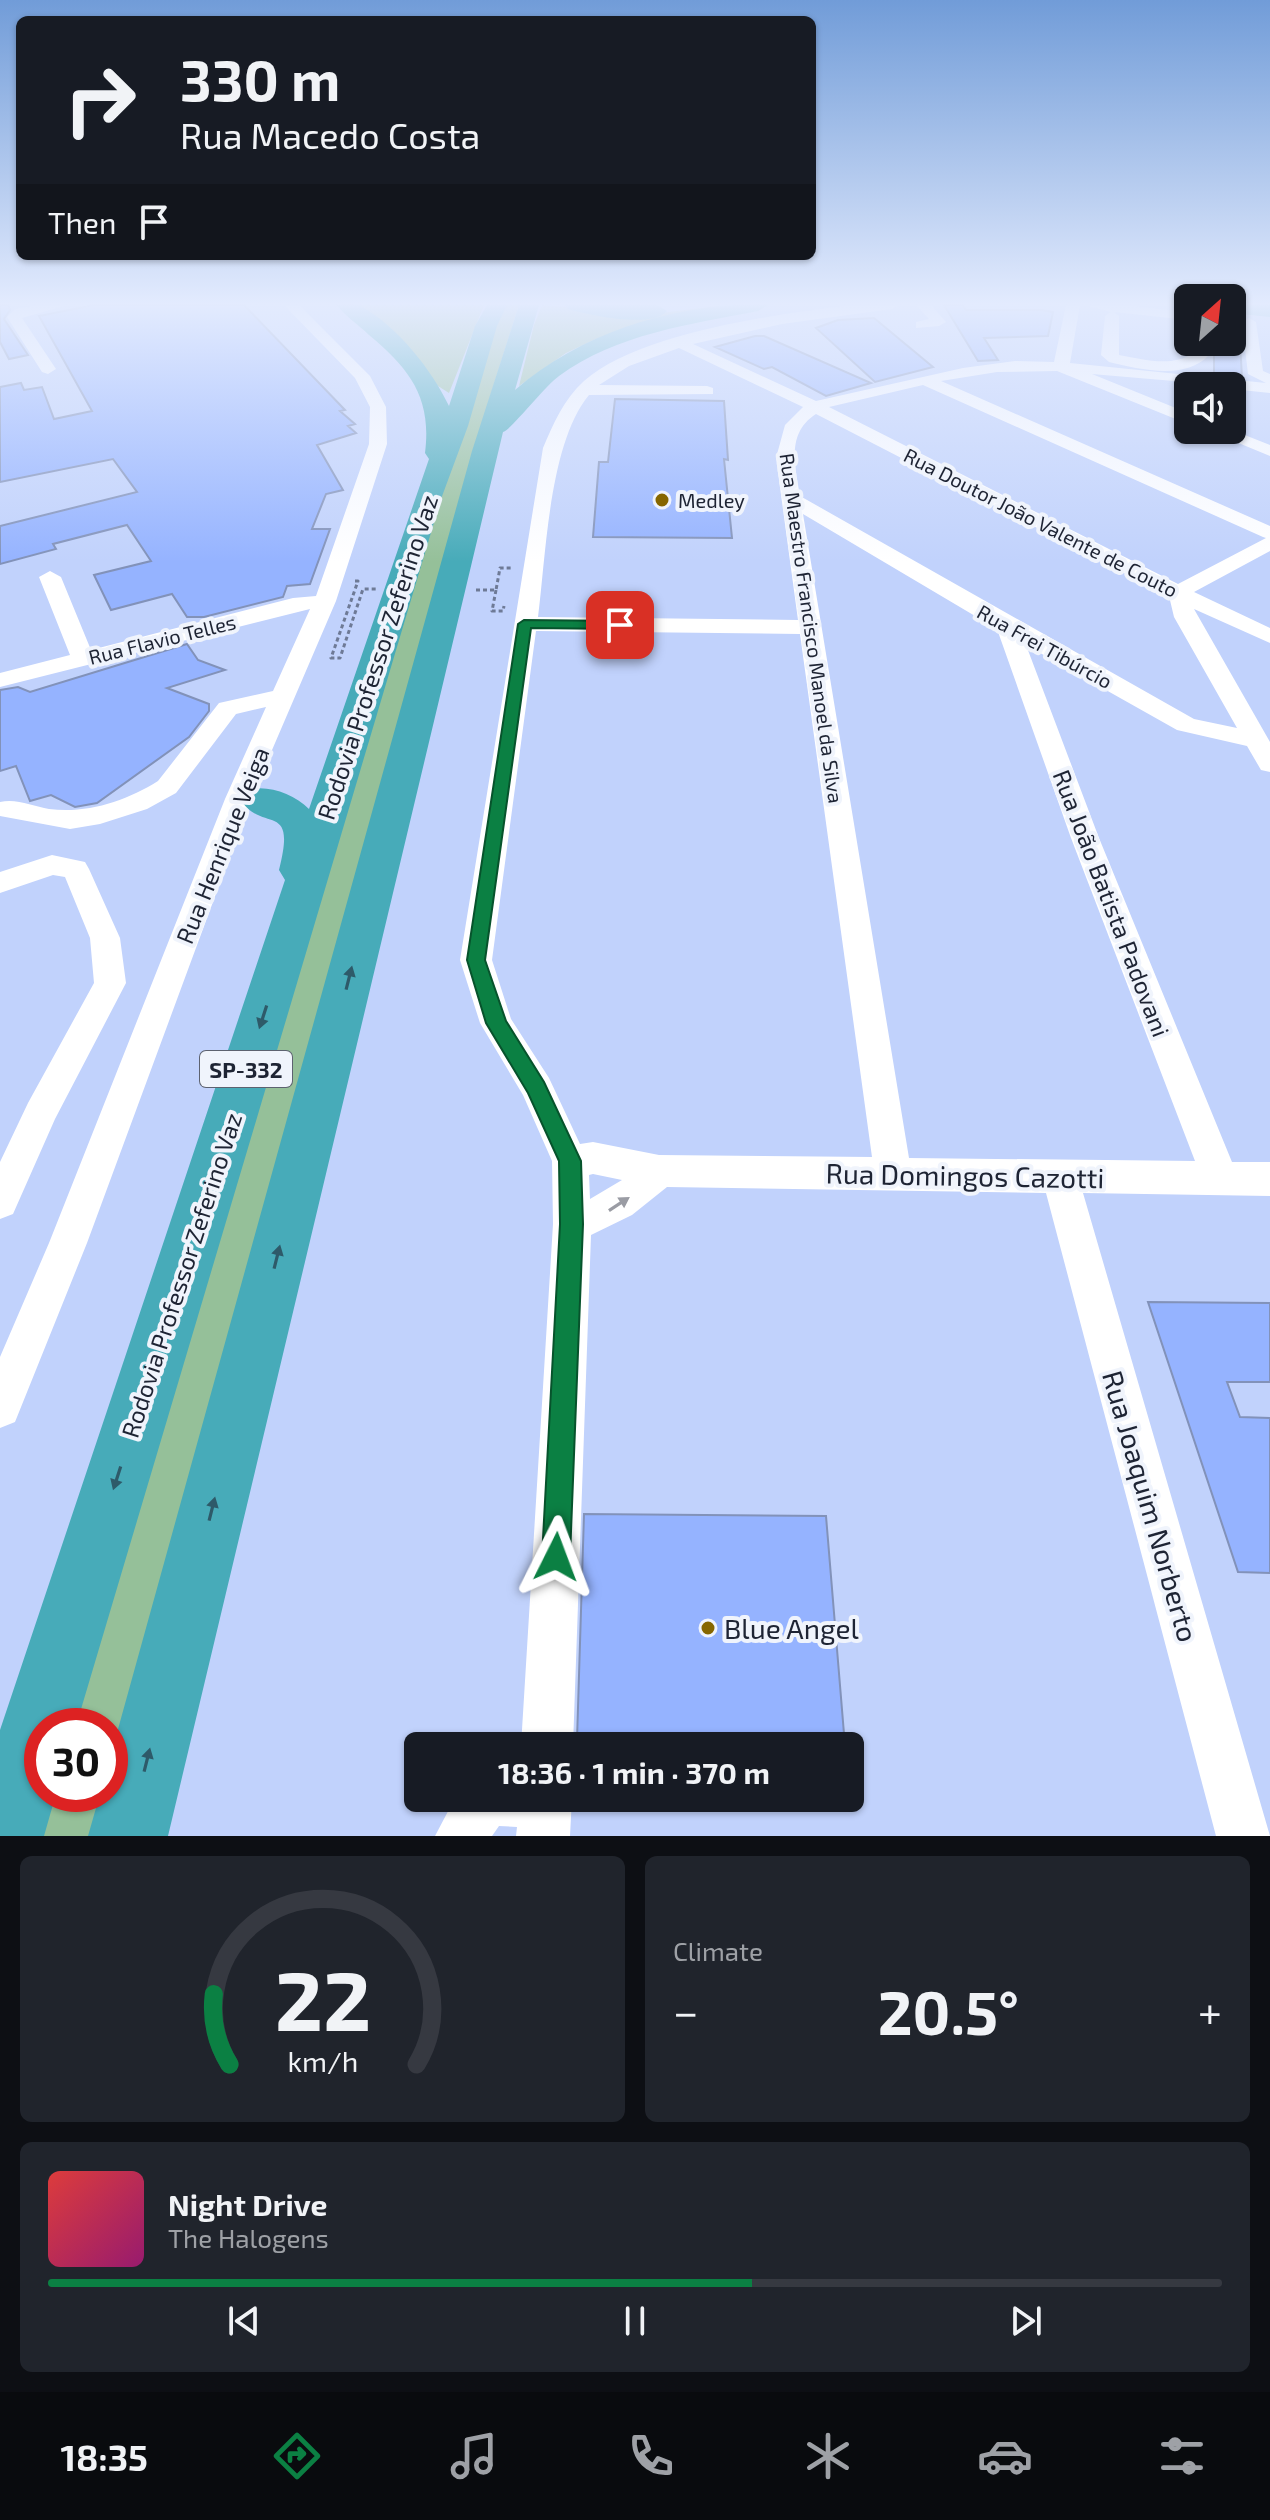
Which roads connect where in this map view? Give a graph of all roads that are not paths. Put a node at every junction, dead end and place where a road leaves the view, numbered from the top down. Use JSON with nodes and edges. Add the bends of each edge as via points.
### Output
{"nodes":[{"id":1,"x":584,"y":390,"type":"edge"},
{"id":2,"x":370,"y":391,"type":"edge"},
{"id":3,"x":432,"y":391,"type":"edge"},
{"id":4,"x":466,"y":391,"type":"edge"},
{"id":5,"x":503,"y":391,"type":"edge"},
{"id":6,"x":526,"y":391,"type":"edge"},
{"id":7,"x":668,"y":391,"type":"edge"},
{"id":8,"x":707,"y":391,"type":"dead end"},
{"id":9,"x":781,"y":391,"type":"edge"},
{"id":10,"x":878,"y":391,"type":"edge"},
{"id":11,"x":949,"y":391,"type":"edge"},
{"id":12,"x":1119,"y":391,"type":"edge"},
{"id":13,"x":816,"y":407,"type":"junction"},
{"id":14,"x":1174,"y":413,"type":"edge"},
{"id":15,"x":1246,"y":442,"type":"edge"},
{"id":16,"x":485,"y":451,"type":"junction"},
{"id":17,"x":1270,"y":451,"type":"edge"},
{"id":18,"x":427,"y":499,"type":"junction"},
{"id":19,"x":792,"y":499,"type":"junction"},
{"id":20,"x":844,"y":530,"type":"junction"},
{"id":21,"x":1270,"y":533,"type":"edge"},
{"id":22,"x":796,"y":535,"type":"junction"},
{"id":23,"x":1270,"y":543,"type":"edge"},
{"id":24,"x":50,"y":577,"type":"dead end"},
{"id":25,"x":1179,"y":592,"type":"junction"},
{"id":26,"x":325,"y":601,"type":"junction"},
{"id":27,"x":524,"y":624,"type":"junction"},
{"id":28,"x":1007,"y":625,"type":"junction"},
{"id":29,"x":811,"y":627,"type":"junction"},
{"id":30,"x":1270,"y":636,"type":"edge"},
{"id":31,"x":83,"y":659,"type":"junction"},
{"id":32,"x":0,"y":680,"type":"edge"},
{"id":33,"x":369,"y":684,"type":"junction"},
{"id":34,"x":284,"y":696,"type":"junction"},
{"id":35,"x":1254,"y":740,"type":"junction"},
{"id":36,"x":1270,"y":764,"type":"edge"},
{"id":37,"x":249,"y":799,"type":"junction"},
{"id":38,"x":9,"y":809,"type":"dead end"},
{"id":39,"x":0,"y":883,"type":"edge"},
{"id":40,"x":279,"y":966,"type":"junction"},
{"id":41,"x":570,"y":1161,"type":"junction"},
{"id":42,"x":659,"y":1171,"type":"junction"},
{"id":43,"x":893,"y":1174,"type":"junction"},
{"id":44,"x":1060,"y":1177,"type":"junction"},
{"id":45,"x":1220,"y":1178,"type":"junction"},
{"id":46,"x":1270,"y":1179,"type":"edge"},
{"id":47,"x":0,"y":1202,"type":"edge"},
{"id":48,"x":572,"y":1224,"type":"junction"},
{"id":49,"x":0,"y":1407,"type":"edge"},
{"id":50,"x":548,"y":1732,"type":"edge"},
{"id":51,"x":478,"y":1812,"type":"edge"},
{"id":52,"x":4,"y":1836,"type":"edge"},
{"id":53,"x":128,"y":1836,"type":"edge"},
{"id":54,"x":462,"y":1836,"type":"edge"},
{"id":55,"x":1243,"y":1836,"type":"edge"}],
"edges":[{"from":1,"to":27,"type":"street","via":[[572,403],[552,448]]},
{"from":2,"to":26,"type":"street","name":"Rua Henrique Veiga","via":[[378,407],[378,444]]},
{"from":3,"to":18,"type":"highway","via":[[441,438]]},
{"from":4,"to":18,"type":"highway","name":"Rodovia Professor Zeferino Vaz","number":"SP-332"},
{"from":5,"to":16,"type":"highway","name":"Rodovia Professor Zeferino Vaz","number":"SP-332"},
{"from":6,"to":16,"type":"highway"},
{"from":7,"to":8,"type":"street"},
{"from":9,"to":13,"type":"street","name":"Rua Doutor João Valente de Couto"},
{"from":10,"to":13,"type":"street","name":"Rua Maestro Francisco Manoel da Silva"},
{"from":11,"to":21,"type":"street"},
{"from":12,"to":14,"type":"street"},
{"from":13,"to":19,"type":"street","name":"Rua Maestro Francisco Manoel da Silva","via":[[791,425],[785,439]]},
{"from":13,"to":25,"type":"street","name":"Rua Doutor João Valente de Couto"},
{"from":15,"to":17,"type":"street"},
{"from":53,"to":16,"type":"highway","name":"Rodovia Professor Zeferino Vaz","number":"SP-332","one_way":true},
{"from":18,"to":33,"type":"highway","name":"Rodovia Professor Zeferino Vaz","number":"SP-332"},
{"from":19,"to":20,"type":"street","name":"Rua Frei Tibúrcio"},
{"from":19,"to":22,"type":"street","name":"Rua Maestro Francisco Manoel da Silva"},
{"from":20,"to":22,"type":"street"},
{"from":20,"to":28,"type":"street","name":"Rua Frei Tibúrcio"},
{"from":22,"to":29,"type":"street","name":"Rua Maestro Francisco Manoel da Silva"},
{"from":23,"to":25,"type":"street"},
{"from":24,"to":31,"type":"street"},
{"from":25,"to":30,"type":"street","name":"Rua Doutor João Valente de Couto"},
{"from":25,"to":35,"type":"street","via":[[1185,617]]},
{"from":26,"to":31,"type":"street","name":"Rua Flavio Telles"},
{"from":26,"to":34,"type":"street","name":"Rua Henrique Veiga"},
{"from":27,"to":29,"type":"street"},
{"from":27,"to":41,"type":"street","via":[[476,960],[496,1023],[537,1088]]},
{"from":28,"to":35,"type":"street","name":"Rua Frei Tibúrcio","via":[[1192,728]]},
{"from":28,"to":45,"type":"street","name":"Rua João Batista Padovani"},
{"from":29,"to":43,"type":"street","name":"Rua Maestro Francisco Manoel da Silva"},
{"from":31,"to":32,"type":"street","name":"Rua Flavio Telles"},
{"from":33,"to":37,"type":"highway","via":[[328,767],[309,783]]},
{"from":33,"to":40,"type":"highway","name":"Rodovia Professor Zeferino Vaz","number":"SP-332"},
{"from":34,"to":37,"type":"street","name":"Rua Henrique Veiga"},
{"from":34,"to":38,"type":"street","via":[[228,708],[155,796],[77,819]]},
{"from":35,"to":36,"type":"street"},
{"from":37,"to":40,"type":"highway","via":[[288,811],[305,828],[307,841]]},
{"from":37,"to":49,"type":"street","name":"Rua Henrique Veiga"},
{"from":39,"to":47,"type":"street","via":[[52,865],[75,869],[103,924],[110,983]]},
{"from":40,"to":52,"type":"highway","name":"Rodovia Professor Zeferino Vaz","number":"SP-332","one_way":true},
{"from":41,"to":42,"type":"street","name":"Rua Domingos Cazotti","via":[[593,1158]]},
{"from":41,"to":48,"type":"street"},
{"from":42,"to":43,"type":"street","name":"Rua Domingos Cazotti"},
{"from":48,"to":42,"type":"street","one_way":true,"via":[[603,1214]]},
{"from":43,"to":44,"type":"street","name":"Rua Domingos Cazotti"},
{"from":44,"to":45,"type":"street","name":"Rua Domingos Cazotti"},
{"from":44,"to":55,"type":"street","name":"Rua Joaquim Norberto"},
{"from":45,"to":46,"type":"street","name":"Rua Domingos Cazotti"},
{"from":48,"to":50,"type":"street"},
{"from":51,"to":54,"type":"street"}]}
